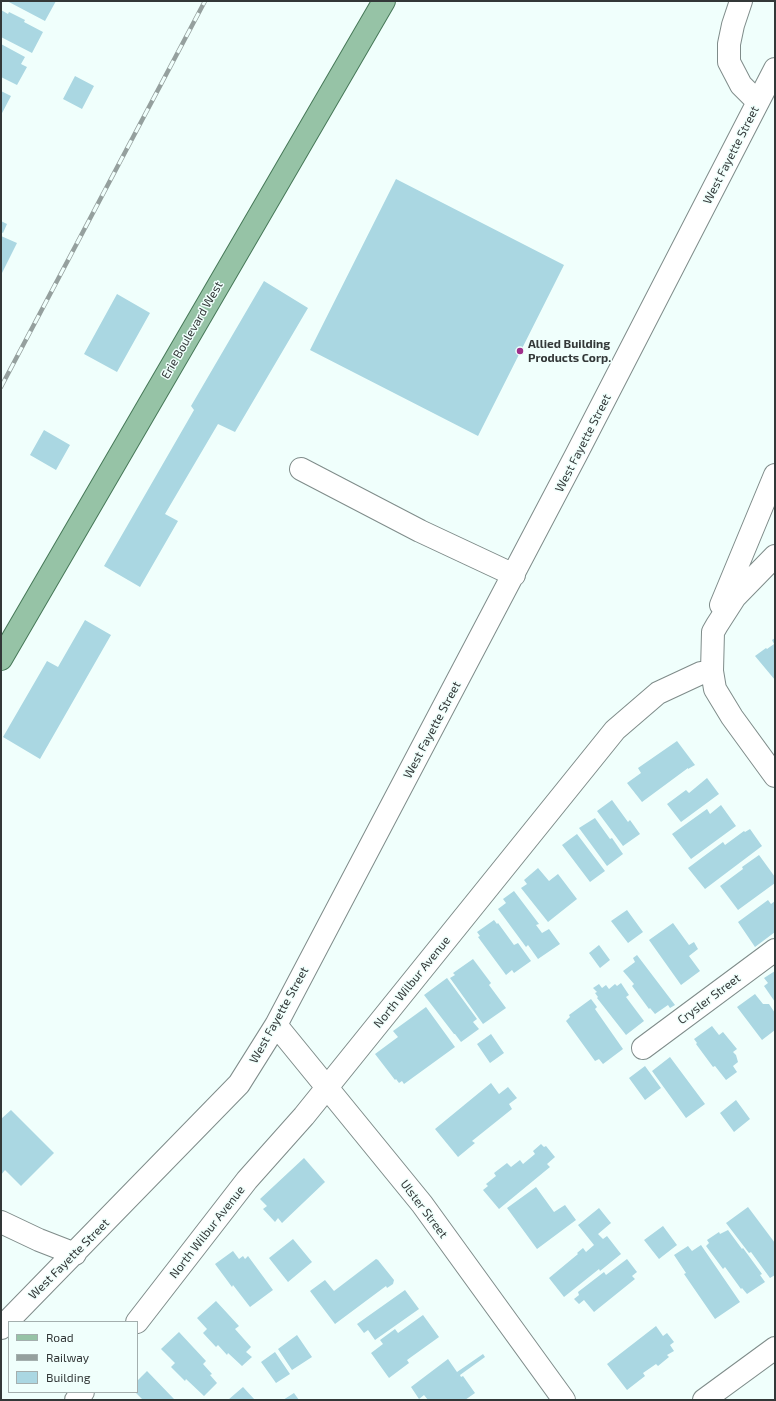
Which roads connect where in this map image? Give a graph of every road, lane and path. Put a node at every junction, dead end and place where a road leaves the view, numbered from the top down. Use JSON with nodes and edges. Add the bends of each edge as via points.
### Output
{"nodes":[{"id":1,"x":384,"y":1,"type":"edge"},
{"id":2,"x":741,"y":1,"type":"edge"},
{"id":3,"x":775,"y":69,"type":"edge"},
{"id":4,"x":758,"y":102,"type":"junction"},
{"id":5,"x":301,"y":469,"type":"dead end"},
{"id":6,"x":775,"y":475,"type":"edge"},
{"id":7,"x":775,"y":556,"type":"edge"},
{"id":8,"x":514,"y":575,"type":"junction"},
{"id":9,"x":716,"y":625,"type":"junction"},
{"id":10,"x":1,"y":659,"type":"edge"},
{"id":11,"x":712,"y":671,"type":"junction"},
{"id":12,"x":775,"y":776,"type":"edge"},
{"id":13,"x":775,"y":950,"type":"edge"},
{"id":14,"x":276,"y":1025,"type":"junction"},
{"id":15,"x":644,"y":1048,"type":"dead end"},
{"id":16,"x":327,"y":1086,"type":"junction"},
{"id":17,"x":1,"y":1222,"type":"edge"},
{"id":18,"x":75,"y":1254,"type":"junction"},
{"id":19,"x":138,"y":1321,"type":"edge"},
{"id":20,"x":1,"y":1328,"type":"edge"},
{"id":21,"x":775,"y":1348,"type":"edge"},
{"id":22,"x":564,"y":1400,"type":"edge"},
{"id":23,"x":704,"y":1400,"type":"edge"}],
"edges":[{"from":1,"to":10,"type":"main road","name":"Erie Boulevard West"},
{"from":2,"to":4,"type":"street","via":[[730,37],[729,62],[741,85]]},
{"from":3,"to":4,"type":"street","name":"West Fayette Street"},
{"from":4,"to":8,"type":"street","name":"West Fayette Street"},
{"from":5,"to":8,"type":"street","via":[[420,531]]},
{"from":6,"to":9,"type":"street","via":[[721,604]]},
{"from":7,"to":9,"type":"street","via":[[735,597]]},
{"from":8,"to":14,"type":"street","name":"West Fayette Street"},
{"from":9,"to":11,"type":"street","via":[[713,632]]},
{"from":11,"to":12,"type":"street","via":[[715,689]]},
{"from":11,"to":16,"type":"street","name":"North Wilbur Avenue","via":[[701,673],[658,693],[616,730]]},
{"from":13,"to":15,"type":"street","name":"Crysler Street"},
{"from":14,"to":16,"type":"street","name":"Ulster Street"},
{"from":14,"to":18,"type":"street","name":"West Fayette Street","via":[[239,1084]]},
{"from":16,"to":19,"type":"street","name":"North Wilbur Avenue","via":[[247,1180]]},
{"from":16,"to":22,"type":"street","name":"Ulster Street","via":[[422,1204]]},
{"from":17,"to":18,"type":"street"},
{"from":18,"to":20,"type":"street","name":"West Fayette Street"},
{"from":21,"to":23,"type":"street"}]}
